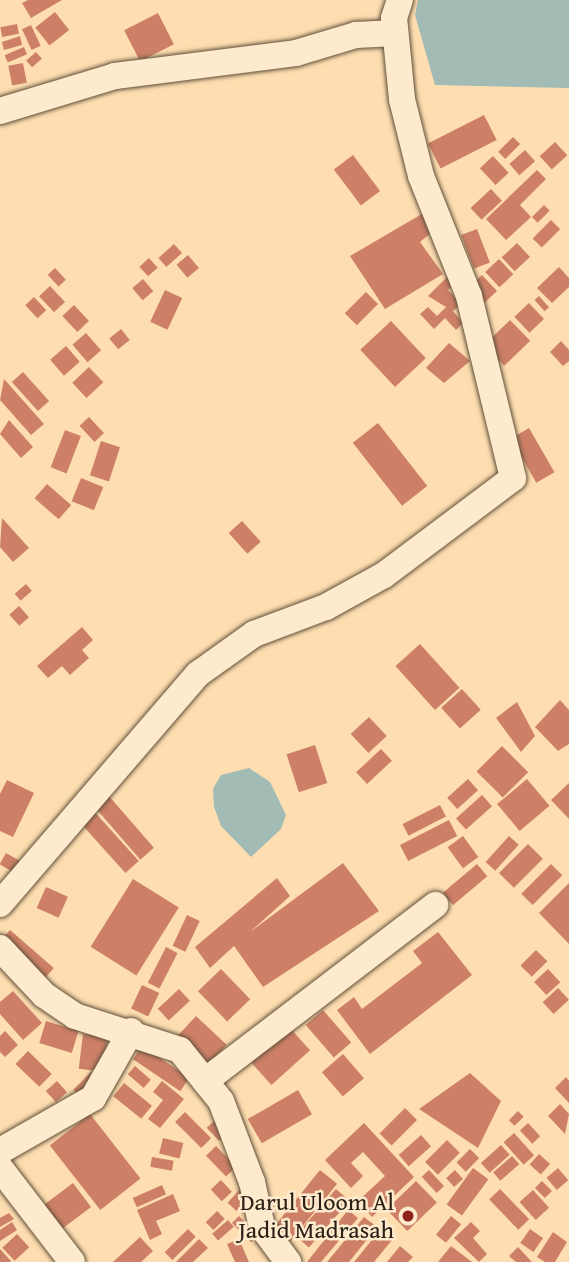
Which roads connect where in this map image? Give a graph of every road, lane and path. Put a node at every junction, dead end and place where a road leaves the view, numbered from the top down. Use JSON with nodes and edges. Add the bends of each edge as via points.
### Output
{"nodes":[{"id":1,"x":395,"y":1,"type":"edge"},
{"id":2,"x":395,"y":33,"type":"junction"},
{"id":3,"x":0,"y":111,"type":"edge"},
{"id":4,"x":0,"y":904,"type":"edge"},
{"id":5,"x":435,"y":905,"type":"dead end"},
{"id":6,"x":0,"y":948,"type":"edge"},
{"id":7,"x":131,"y":1031,"type":"junction"},
{"id":8,"x":205,"y":1081,"type":"junction"},
{"id":9,"x":0,"y":1151,"type":"edge"},
{"id":10,"x":0,"y":1168,"type":"edge"},
{"id":11,"x":72,"y":1262,"type":"edge"},
{"id":12,"x":288,"y":1262,"type":"edge"}],
"edges":[{"from":1,"to":2,"type":"street"},
{"from":2,"to":3,"type":"street","via":[[356,35],[296,53],[116,76]]},
{"from":2,"to":4,"type":"street","via":[[402,99],[421,176],[469,296],[513,478],[384,575],[326,607],[254,635],[198,674]]},
{"from":5,"to":8,"type":"street"},
{"from":6,"to":7,"type":"street","via":[[44,995],[75,1016]]},
{"from":7,"to":8,"type":"street","via":[[180,1050]]},
{"from":7,"to":9,"type":"street","via":[[93,1098]]},
{"from":8,"to":12,"type":"street","via":[[222,1101],[252,1182],[262,1227]]},
{"from":10,"to":11,"type":"street"}]}
